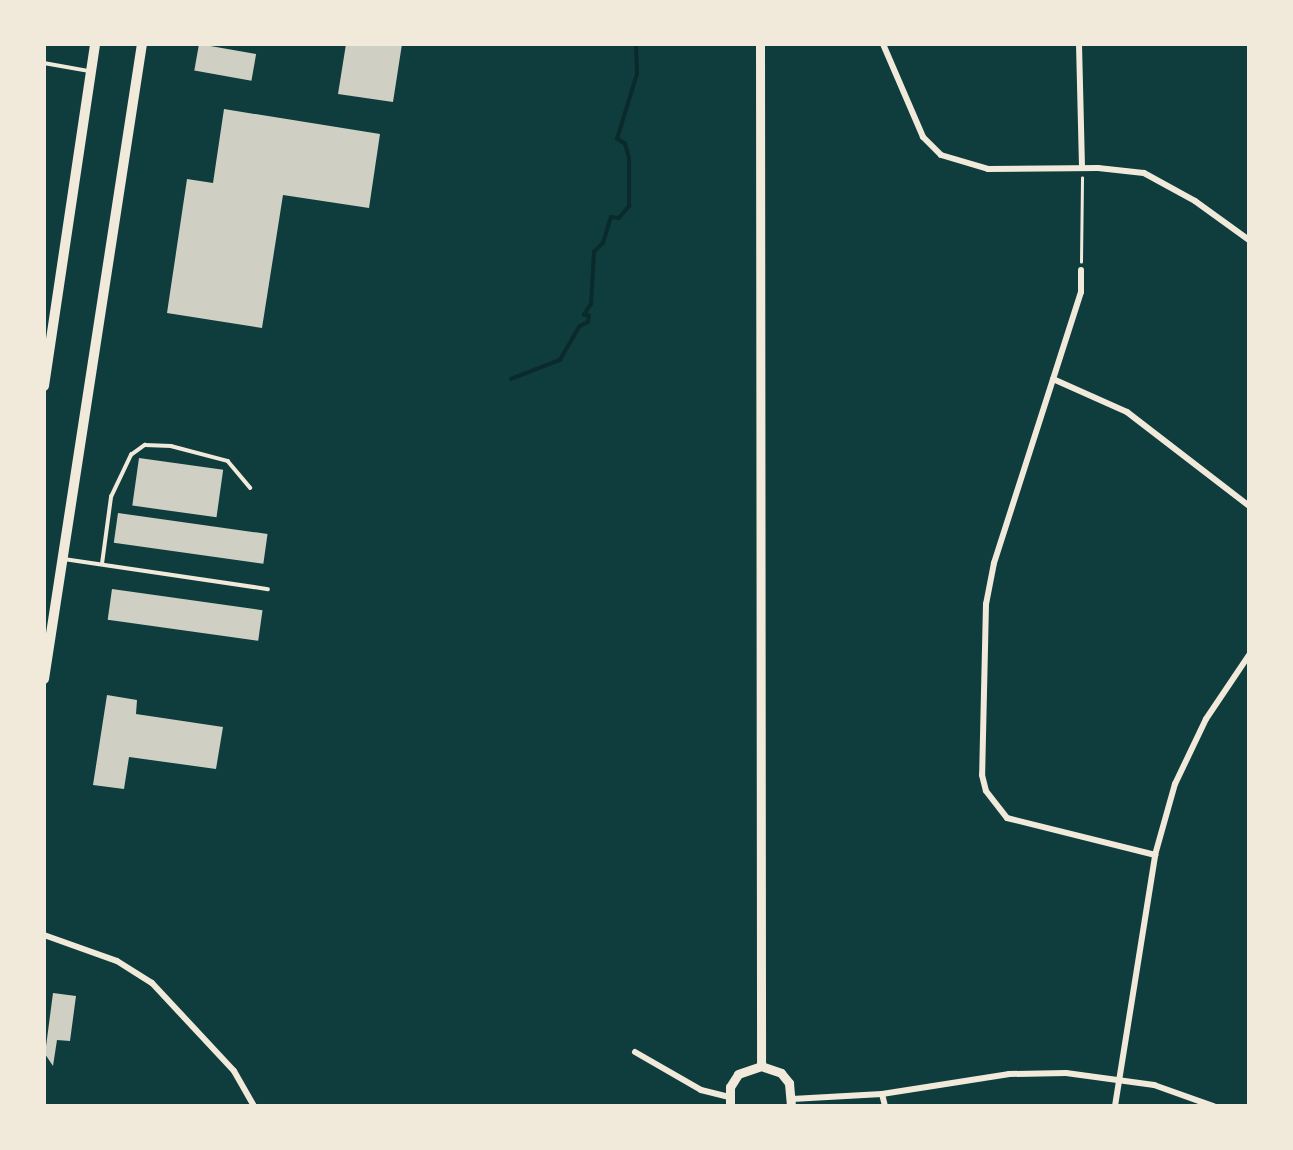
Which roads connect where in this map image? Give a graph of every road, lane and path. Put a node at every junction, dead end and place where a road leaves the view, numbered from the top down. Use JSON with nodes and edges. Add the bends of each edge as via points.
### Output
{"nodes":[{"id":1,"x":95,"y":44,"type":"edge"},
{"id":2,"x":142,"y":44,"type":"edge"},
{"id":3,"x":760,"y":44,"type":"edge"},
{"id":4,"x":883,"y":44,"type":"edge"},
{"id":5,"x":1079,"y":44,"type":"edge"},
{"id":6,"x":44,"y":63,"type":"edge"},
{"id":7,"x":91,"y":71,"type":"junction"},
{"id":8,"x":1082,"y":167,"type":"junction"},
{"id":9,"x":1249,"y":240,"type":"edge"},
{"id":10,"x":1081,"y":270,"type":"joint"},
{"id":11,"x":1053,"y":380,"type":"junction"},
{"id":12,"x":44,"y":386,"type":"edge"},
{"id":13,"x":251,"y":488,"type":"dead end"},
{"id":14,"x":1249,"y":506,"type":"edge"},
{"id":15,"x":62,"y":559,"type":"junction"},
{"id":16,"x":103,"y":564,"type":"junction"},
{"id":17,"x":268,"y":589,"type":"dead end"},
{"id":18,"x":1249,"y":655,"type":"edge"},
{"id":19,"x":44,"y":679,"type":"edge"},
{"id":20,"x":1155,"y":855,"type":"junction"},
{"id":21,"x":44,"y":935,"type":"edge"},
{"id":22,"x":635,"y":1052,"type":"dead end"},
{"id":23,"x":761,"y":1066,"type":"junction"},
{"id":24,"x":1119,"y":1077,"type":"junction"},
{"id":25,"x":882,"y":1094,"type":"junction"},
{"id":26,"x":729,"y":1102,"type":"edge"},
{"id":27,"x":792,"y":1102,"type":"edge"},
{"id":28,"x":254,"y":1106,"type":"edge"},
{"id":29,"x":885,"y":1106,"type":"edge"},
{"id":30,"x":1115,"y":1106,"type":"edge"},
{"id":31,"x":1213,"y":1106,"type":"edge"}],
"edges":[{"from":1,"to":7,"type":"highway"},
{"from":2,"to":15,"type":"highway"},
{"from":3,"to":23,"type":"main road"},
{"from":4,"to":8,"type":"street","via":[[923,137],[940,155],[988,169]]},
{"from":5,"to":8,"type":"street"},
{"from":6,"to":7,"type":"lane"},
{"from":7,"to":12,"type":"highway"},
{"from":8,"to":9,"type":"street","via":[[1121,169],[1165,182]]},
{"from":8,"to":10,"type":"path"},
{"from":10,"to":11,"type":"street","via":[[1081,292]]},
{"from":11,"to":14,"type":"street","via":[[1127,412]]},
{"from":11,"to":20,"type":"street","via":[[994,563],[986,604],[982,775],[986,791],[1007,818]]},
{"from":13,"to":16,"type":"lane","via":[[228,461],[171,446],[145,446],[131,456],[111,497]]},
{"from":15,"to":16,"type":"lane"},
{"from":15,"to":19,"type":"highway"},
{"from":16,"to":17,"type":"lane"},
{"from":18,"to":20,"type":"street","via":[[1206,719],[1180,773]]},
{"from":20,"to":24,"type":"street"},
{"from":21,"to":28,"type":"street","via":[[117,961],[152,983],[233,1071]]},
{"from":22,"to":26,"type":"street"},
{"from":23,"to":26,"type":"main road","via":[[738,1074]]},
{"from":23,"to":27,"type":"main road","via":[[781,1073]]},
{"from":24,"to":25,"type":"street","via":[[1009,1073]]},
{"from":24,"to":30,"type":"street"},
{"from":24,"to":31,"type":"street"},
{"from":25,"to":27,"type":"street"},
{"from":25,"to":29,"type":"street"}]}
